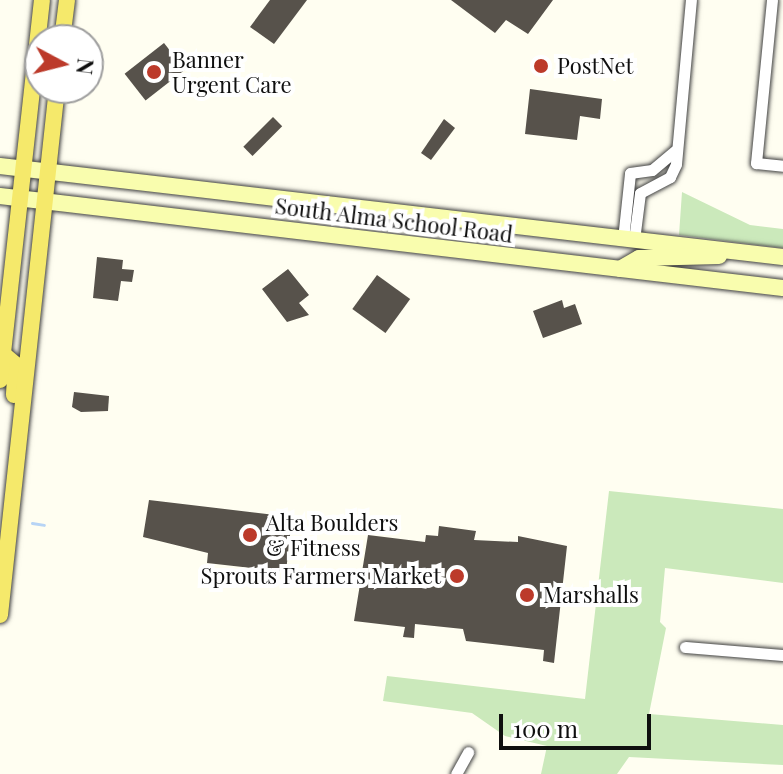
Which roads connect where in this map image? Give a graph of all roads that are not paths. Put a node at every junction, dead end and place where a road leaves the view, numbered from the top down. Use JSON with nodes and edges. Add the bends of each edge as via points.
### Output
{"nodes":[{"id":1,"x":42,"y":0,"type":"edge"},
{"id":2,"x":67,"y":0,"type":"edge"},
{"id":3,"x":691,"y":0,"type":"edge"},
{"id":4,"x":772,"y":0,"type":"edge"},
{"id":5,"x":64,"y":24,"type":"edge"},
{"id":6,"x":55,"y":104,"type":"edge"},
{"id":7,"x":675,"y":151,"type":"junction"},
{"id":8,"x":0,"y":166,"type":"edge"},
{"id":9,"x":783,"y":166,"type":"edge"},
{"id":10,"x":24,"y":169,"type":"junction"},
{"id":11,"x":48,"y":171,"type":"junction"},
{"id":12,"x":0,"y":196,"type":"edge"},
{"id":13,"x":21,"y":198,"type":"junction"},
{"id":14,"x":45,"y":201,"type":"junction"},
{"id":15,"x":628,"y":239,"type":"junction"},
{"id":16,"x":741,"y":252,"type":"junction"},
{"id":17,"x":783,"y":257,"type":"edge"},
{"id":18,"x":620,"y":269,"type":"junction"},
{"id":19,"x":783,"y":288,"type":"edge"},
{"id":20,"x":3,"y":354,"type":"junction"},
{"id":21,"x":0,"y":380,"type":"edge"},
{"id":22,"x":17,"y":460,"type":"junction"},
{"id":23,"x":0,"y":615,"type":"edge"},
{"id":24,"x":685,"y":647,"type":"dead end"},
{"id":25,"x":783,"y":655,"type":"edge"},
{"id":26,"x":468,"y":752,"type":"dead end"},
{"id":27,"x":456,"y":774,"type":"edge"}],
"edges":[{"from":1,"to":10,"type":"main road"},
{"from":2,"to":5,"type":"main road"},
{"from":3,"to":7,"type":"street"},
{"from":4,"to":9,"type":"street","via":[[756,163]]},
{"from":6,"to":11,"type":"main road"},
{"from":7,"to":15,"type":"street","via":[[670,177],[640,193]]},
{"from":7,"to":15,"type":"street","via":[[652,170],[630,173]]},
{"from":8,"to":10,"type":"main road","name":"South Alma School Road"},
{"from":10,"to":11,"type":"main road","name":"South Alma School Road"},
{"from":10,"to":13,"type":"main road"},
{"from":11,"to":14,"type":"main road"},
{"from":11,"to":15,"type":"main road","name":"South Alma School Road"},
{"from":12,"to":13,"type":"main road","name":"South Alma School Road"},
{"from":13,"to":14,"type":"main road","name":"South Alma School Road"},
{"from":13,"to":20,"type":"main road"},
{"from":14,"to":18,"type":"main road","name":"South Alma School Road"},
{"from":14,"to":22,"type":"main road"},
{"from":15,"to":16,"type":"main road","name":"South Alma School Road"},
{"from":16,"to":17,"type":"main road","name":"South Alma School Road"},
{"from":16,"to":18,"type":"main road","via":[[639,258]]},
{"from":18,"to":19,"type":"main road","name":"South Alma School Road"},
{"from":20,"to":21,"type":"main road"},
{"from":20,"to":22,"type":"main road","via":[[16,365]]},
{"from":22,"to":23,"type":"main road"},
{"from":24,"to":25,"type":"street"},
{"from":26,"to":27,"type":"street"}]}
